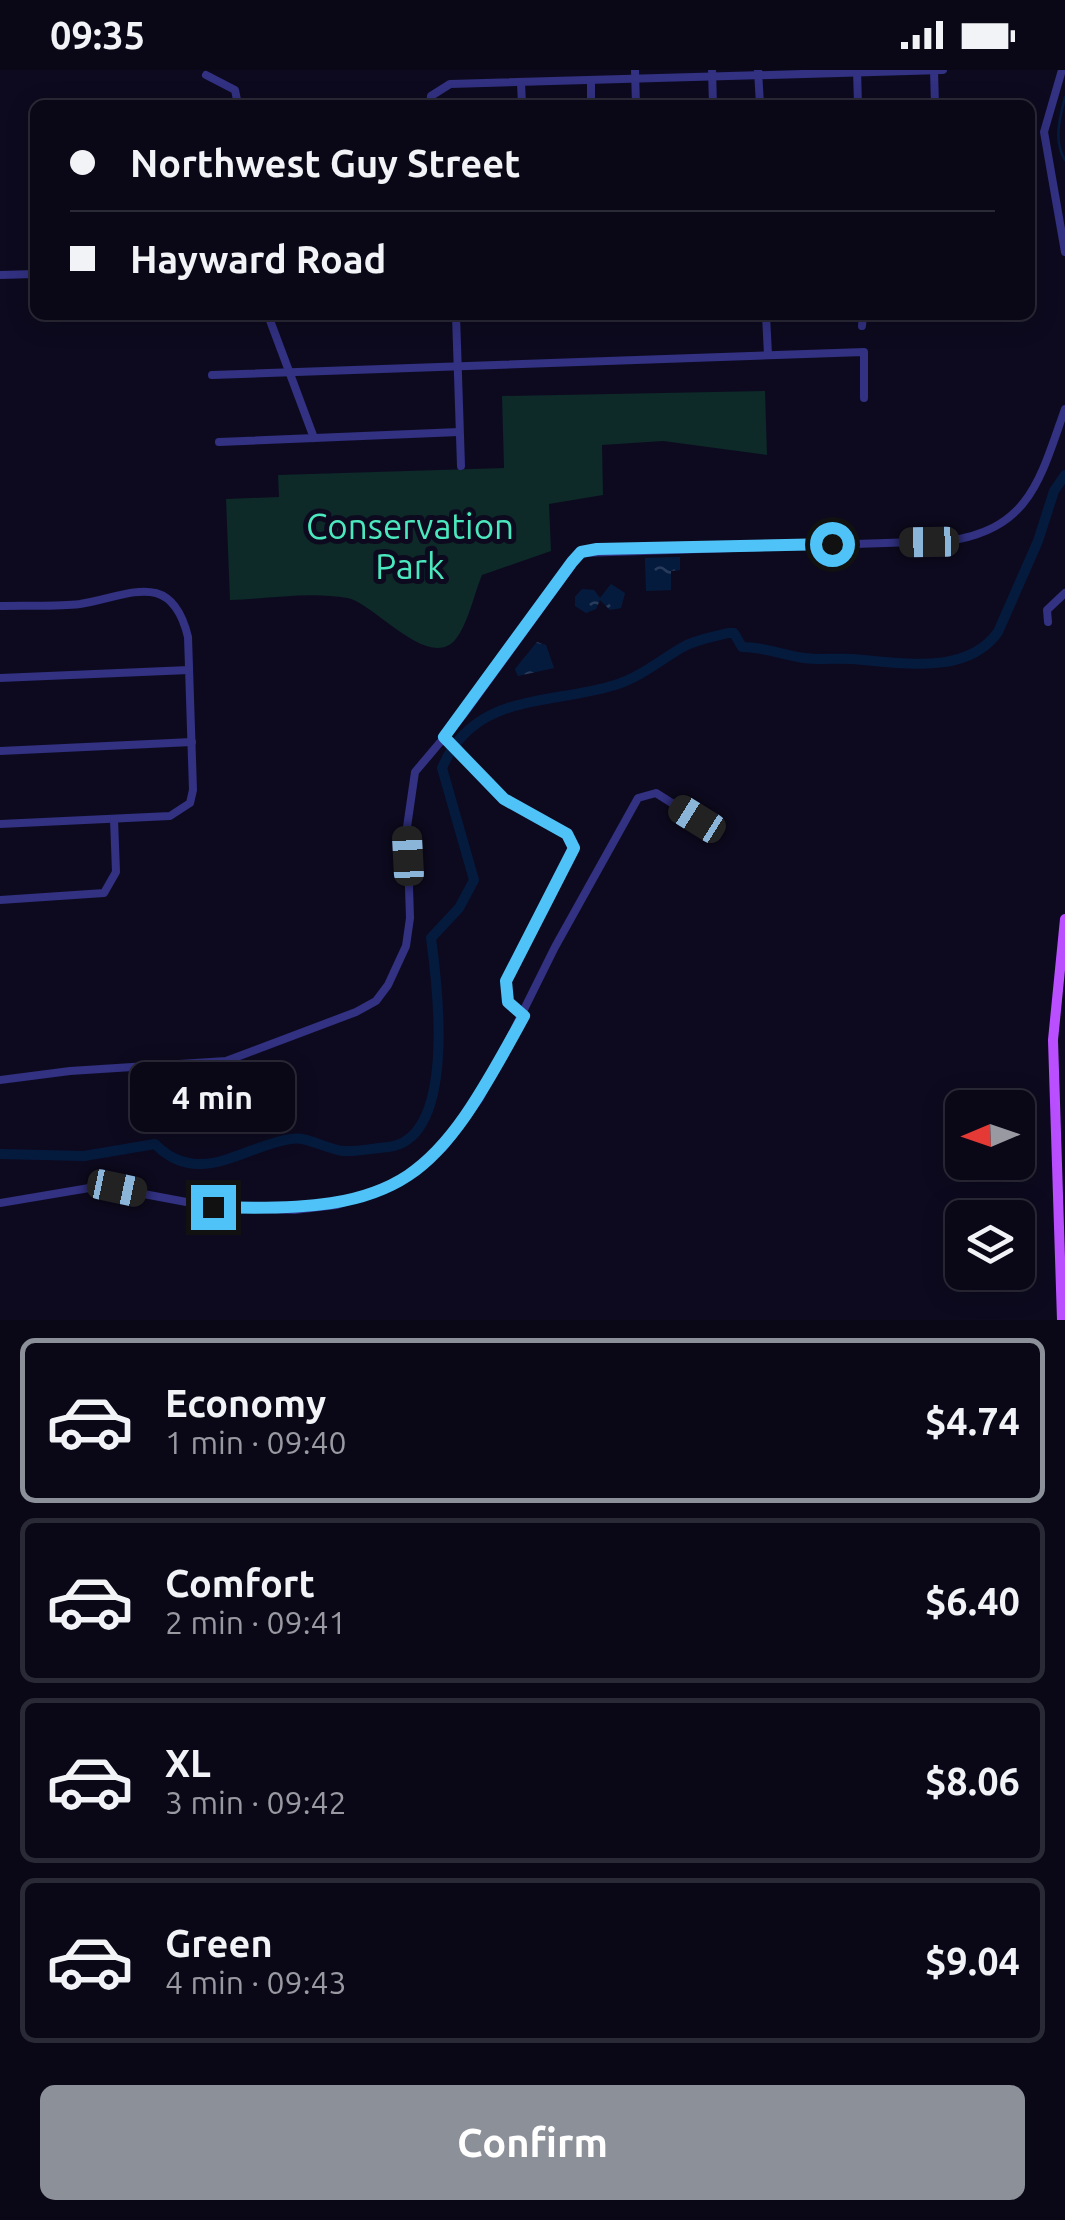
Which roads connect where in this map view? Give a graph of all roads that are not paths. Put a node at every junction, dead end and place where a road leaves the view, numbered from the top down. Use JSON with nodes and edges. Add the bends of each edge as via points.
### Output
{"nodes":[{"id":1,"x":557,"y":70,"type":"edge"},
{"id":2,"x":934,"y":70,"type":"edge"},
{"id":3,"x":943,"y":70,"type":"edge"},
{"id":4,"x":1062,"y":70,"type":"edge"},
{"id":5,"x":896,"y":71,"type":"edge"},
{"id":6,"x":858,"y":72,"type":"edge"},
{"id":7,"x":758,"y":73,"type":"edge"},
{"id":8,"x":712,"y":74,"type":"edge"},
{"id":9,"x":206,"y":75,"type":"dead end"},
{"id":10,"x":635,"y":75,"type":"edge"},
{"id":11,"x":591,"y":81,"type":"junction"},
{"id":12,"x":557,"y":82,"type":"junction"},
{"id":13,"x":522,"y":83,"type":"junction"},
{"id":14,"x":237,"y":100,"type":"edge"},
{"id":15,"x":431,"y":100,"type":"edge"},
{"id":16,"x":522,"y":100,"type":"edge"},
{"id":17,"x":591,"y":100,"type":"edge"},
{"id":18,"x":636,"y":100,"type":"edge"},
{"id":19,"x":713,"y":100,"type":"edge"},
{"id":20,"x":760,"y":100,"type":"edge"},
{"id":21,"x":858,"y":100,"type":"edge"},
{"id":22,"x":935,"y":100,"type":"edge"},
{"id":23,"x":1065,"y":252,"type":"edge"},
{"id":24,"x":30,"y":274,"type":"edge"},
{"id":25,"x":0,"y":275,"type":"edge"},
{"id":26,"x":270,"y":320,"type":"edge"},
{"id":27,"x":456,"y":320,"type":"edge"},
{"id":28,"x":766,"y":320,"type":"edge"},
{"id":29,"x":863,"y":320,"type":"edge"},
{"id":30,"x":862,"y":326,"type":"dead end"},
{"id":31,"x":768,"y":355,"type":"junction"},
{"id":32,"x":458,"y":364,"type":"junction"},
{"id":33,"x":289,"y":373,"type":"junction"},
{"id":34,"x":212,"y":375,"type":"dead end"},
{"id":35,"x":864,"y":398,"type":"dead end"},
{"id":36,"x":1065,"y":409,"type":"edge"},
{"id":37,"x":460,"y":432,"type":"junction"},
{"id":38,"x":314,"y":438,"type":"junction"},
{"id":39,"x":219,"y":442,"type":"dead end"},
{"id":40,"x":461,"y":466,"type":"dead end"},
{"id":41,"x":1065,"y":593,"type":"edge"},
{"id":42,"x":0,"y":606,"type":"edge"},
{"id":43,"x":1048,"y":622,"type":"dead end"},
{"id":44,"x":189,"y":670,"type":"junction"},
{"id":45,"x":0,"y":678,"type":"edge"},
{"id":46,"x":446,"y":740,"type":"junction"},
{"id":47,"x":192,"y":742,"type":"junction"},
{"id":48,"x":0,"y":750,"type":"edge"},
{"id":49,"x":114,"y":819,"type":"junction"},
{"id":50,"x":697,"y":819,"type":"dead end"},
{"id":51,"x":0,"y":824,"type":"edge"},
{"id":52,"x":0,"y":900,"type":"edge"},
{"id":53,"x":1065,"y":920,"type":"edge"},
{"id":54,"x":524,"y":1016,"type":"junction"},
{"id":55,"x":1059,"y":1042,"type":"edge"},
{"id":56,"x":0,"y":1080,"type":"edge"},
{"id":57,"x":0,"y":1202,"type":"edge"},
{"id":58,"x":1062,"y":1320,"type":"edge"}],
"edges":[{"from":1,"to":12,"type":"street"},
{"from":2,"to":3,"type":"street"},
{"from":2,"to":5,"type":"street"},
{"from":2,"to":22,"type":"street"},
{"from":4,"to":23,"type":"street","via":[[1044,132]]},
{"from":5,"to":6,"type":"street"},
{"from":6,"to":7,"type":"street"},
{"from":6,"to":21,"type":"street"},
{"from":7,"to":8,"type":"street"},
{"from":7,"to":20,"type":"street"},
{"from":8,"to":10,"type":"street"},
{"from":8,"to":19,"type":"street"},
{"from":9,"to":14,"type":"street","via":[[235,90]]},
{"from":10,"to":11,"type":"street"},
{"from":10,"to":18,"type":"street"},
{"from":11,"to":12,"type":"street"},
{"from":11,"to":17,"type":"street"},
{"from":12,"to":13,"type":"street"},
{"from":13,"to":15,"type":"street","via":[[450,84]]},
{"from":13,"to":16,"type":"street"},
{"from":24,"to":25,"type":"street"},
{"from":26,"to":33,"type":"street"},
{"from":27,"to":32,"type":"street"},
{"from":28,"to":31,"type":"street"},
{"from":29,"to":30,"type":"street"},
{"from":31,"to":32,"type":"street"},
{"from":31,"to":35,"type":"street","via":[[864,352]]},
{"from":32,"to":33,"type":"street"},
{"from":32,"to":37,"type":"street"},
{"from":33,"to":34,"type":"street"},
{"from":33,"to":38,"type":"street"},
{"from":36,"to":46,"type":"street","via":[[1024,506],[1003,525],[963,539],[581,552]]},
{"from":37,"to":38,"type":"street"},
{"from":37,"to":40,"type":"street"},
{"from":38,"to":39,"type":"street"},
{"from":41,"to":43,"type":"street","via":[[1047,610]]},
{"from":42,"to":44,"type":"street","via":[[82,604],[132,589],[153,591],[182,617]]},
{"from":44,"to":45,"type":"street"},
{"from":44,"to":47,"type":"street"},
{"from":46,"to":54,"type":"street","via":[[504,799],[567,834],[574,848],[506,981],[508,1002]]},
{"from":46,"to":56,"type":"street","via":[[415,772],[408,798],[406,946],[376,1000],[226,1061]]},
{"from":47,"to":48,"type":"street"},
{"from":47,"to":49,"type":"street","via":[[190,803],[170,816]]},
{"from":49,"to":51,"type":"street"},
{"from":49,"to":52,"type":"street","via":[[116,872],[104,893]]},
{"from":50,"to":54,"type":"street","via":[[656,793],[638,798]]},
{"from":53,"to":55,"type":"main road"},
{"from":54,"to":57,"type":"street","via":[[480,1098],[443,1148],[401,1180],[358,1199],[294,1210],[213,1207],[101,1186]]},
{"from":55,"to":58,"type":"main road"}]}
